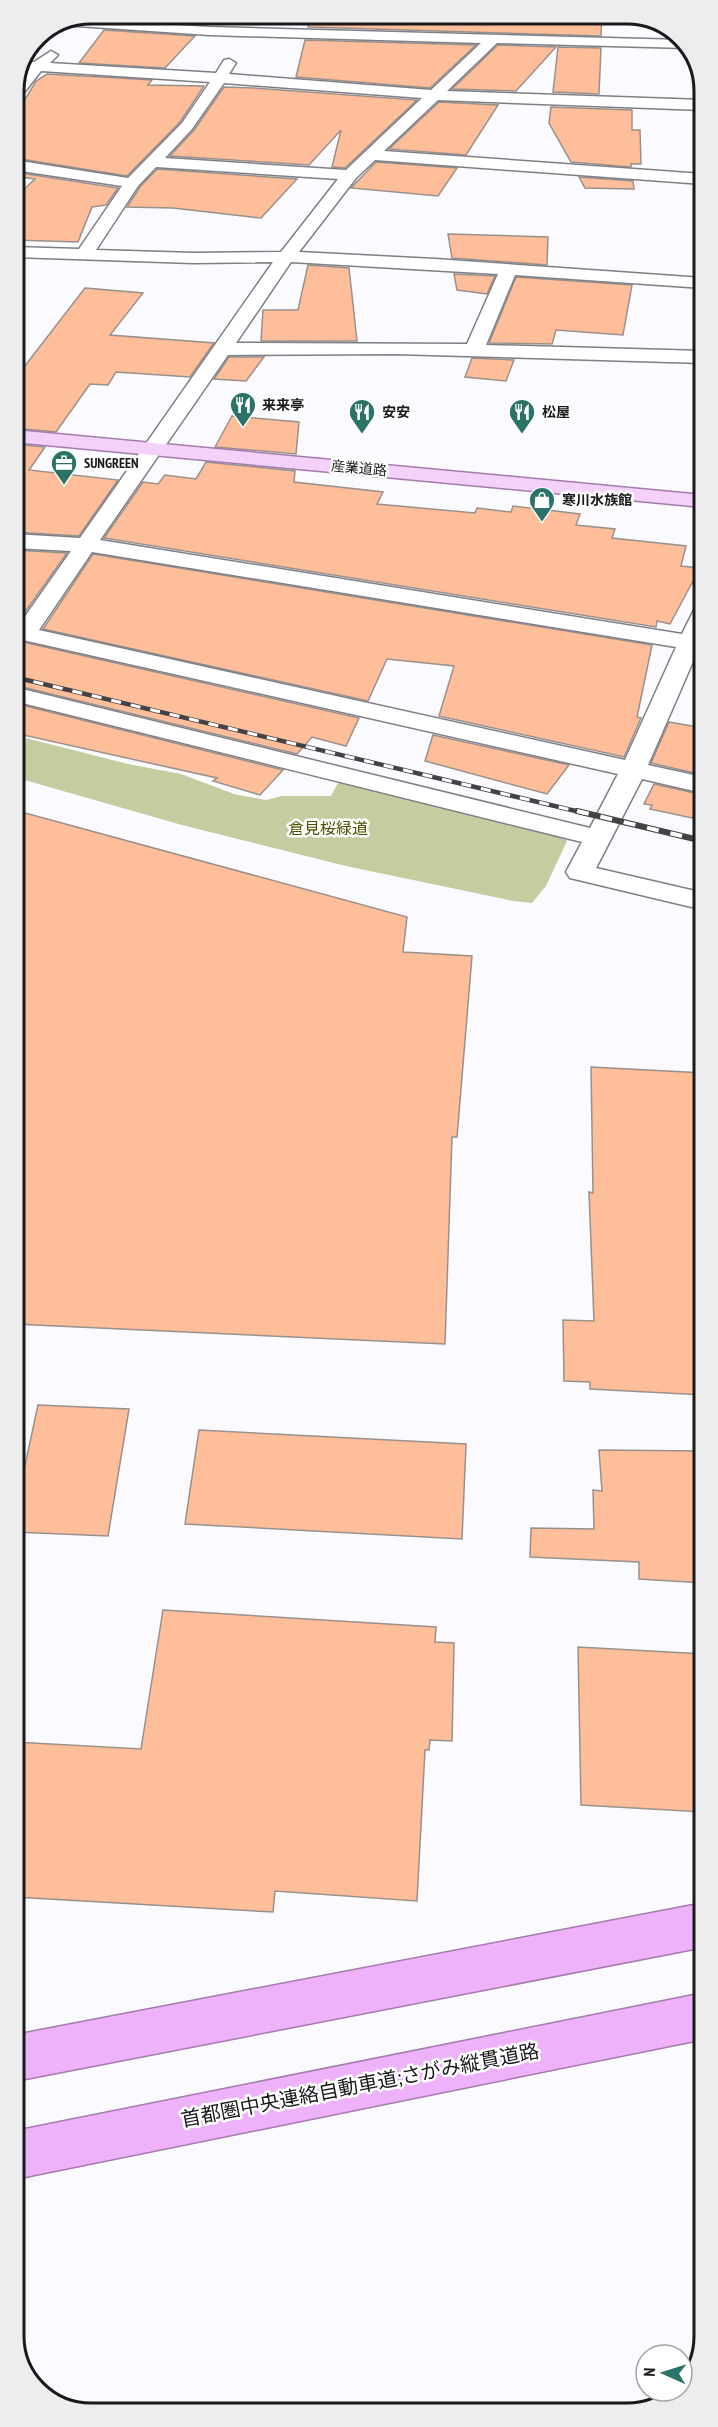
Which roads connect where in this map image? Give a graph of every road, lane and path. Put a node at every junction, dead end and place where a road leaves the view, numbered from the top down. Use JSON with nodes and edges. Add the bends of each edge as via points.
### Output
{"nodes":[{"id":1,"x":86,"y":24,"type":"edge"},
{"id":2,"x":152,"y":24,"type":"edge"},
{"id":3,"x":248,"y":32,"type":"junction"},
{"id":4,"x":494,"y":39,"type":"junction"},
{"id":5,"x":674,"y":44,"type":"edge"},
{"id":6,"x":31,"y":66,"type":"edge"},
{"id":7,"x":220,"y":78,"type":"junction"},
{"id":8,"x":436,"y":95,"type":"junction"},
{"id":9,"x":694,"y":105,"type":"edge"},
{"id":10,"x":370,"y":155,"type":"junction"},
{"id":11,"x":153,"y":162,"type":"junction"},
{"id":12,"x":24,"y":167,"type":"edge"},
{"id":13,"x":350,"y":175,"type":"junction"},
{"id":14,"x":694,"y":178,"type":"edge"},
{"id":15,"x":132,"y":183,"type":"junction"},
{"id":16,"x":24,"y":252,"type":"edge"},
{"id":17,"x":84,"y":255,"type":"junction"},
{"id":18,"x":286,"y":258,"type":"junction"},
{"id":19,"x":508,"y":270,"type":"junction"},
{"id":20,"x":694,"y":282,"type":"edge"},
{"id":21,"x":223,"y":349,"type":"junction"},
{"id":22,"x":474,"y":350,"type":"junction"},
{"id":23,"x":694,"y":357,"type":"edge"},
{"id":24,"x":24,"y":437,"type":"edge"},
{"id":25,"x":152,"y":448,"type":"junction"},
{"id":26,"x":694,"y":500,"type":"edge"},
{"id":27,"x":24,"y":542,"type":"edge"},
{"id":28,"x":87,"y":545,"type":"junction"},
{"id":29,"x":24,"y":627,"type":"edge"},
{"id":30,"x":24,"y":633,"type":"edge"},
{"id":31,"x":694,"y":643,"type":"edge"},
{"id":32,"x":694,"y":647,"type":"edge"},
{"id":33,"x":24,"y":696,"type":"edge"},
{"id":34,"x":633,"y":769,"type":"junction"},
{"id":35,"x":694,"y":783,"type":"edge"},
{"id":36,"x":599,"y":838,"type":"junction"},
{"id":37,"x":694,"y":900,"type":"edge"},
{"id":38,"x":694,"y":1927,"type":"edge"},
{"id":39,"x":694,"y":1948,"type":"edge"},
{"id":40,"x":694,"y":2018,"type":"edge"},
{"id":41,"x":24,"y":2056,"type":"edge"},
{"id":42,"x":24,"y":2075,"type":"edge"},
{"id":43,"x":24,"y":2153,"type":"edge"}],
"edges":[{"from":1,"to":6,"type":"street"},
{"from":2,"to":3,"type":"street"},
{"from":3,"to":4,"type":"street","via":[[399,31]]},
{"from":3,"to":7,"type":"street"},
{"from":4,"to":5,"type":"street"},
{"from":4,"to":8,"type":"street"},
{"from":6,"to":7,"type":"street"},
{"from":7,"to":8,"type":"street"},
{"from":7,"to":11,"type":"street","via":[[187,126]]},
{"from":8,"to":9,"type":"street"},
{"from":8,"to":10,"type":"street"},
{"from":10,"to":13,"type":"street"},
{"from":10,"to":14,"type":"street"},
{"from":11,"to":13,"type":"street"},
{"from":11,"to":15,"type":"street"},
{"from":12,"to":15,"type":"street"},
{"from":13,"to":18,"type":"street"},
{"from":15,"to":17,"type":"street"},
{"from":16,"to":17,"type":"street"},
{"from":17,"to":18,"type":"street"},
{"from":18,"to":19,"type":"street"},
{"from":18,"to":21,"type":"street"},
{"from":19,"to":20,"type":"street"},
{"from":19,"to":22,"type":"street"},
{"from":21,"to":22,"type":"street"},
{"from":21,"to":25,"type":"street"},
{"from":22,"to":23,"type":"street"},
{"from":24,"to":25,"type":"main road","name":"産業道路"},
{"from":25,"to":26,"type":"main road","name":"産業道路"},
{"from":25,"to":28,"type":"street"},
{"from":27,"to":28,"type":"street"},
{"from":28,"to":29,"type":"street"},
{"from":28,"to":31,"type":"street"},
{"from":30,"to":34,"type":"street"},
{"from":32,"to":34,"type":"street"},
{"from":33,"to":36,"type":"street"},
{"from":34,"to":35,"type":"street"},
{"from":34,"to":36,"type":"street"},
{"from":36,"to":37,"type":"street","via":[[580,872]]},
{"from":38,"to":41,"type":"highway"},
{"from":39,"to":42,"type":"street"},
{"from":40,"to":43,"type":"highway","name":"首都圏中央連絡自動車道;さがみ縦貫道路"}]}
